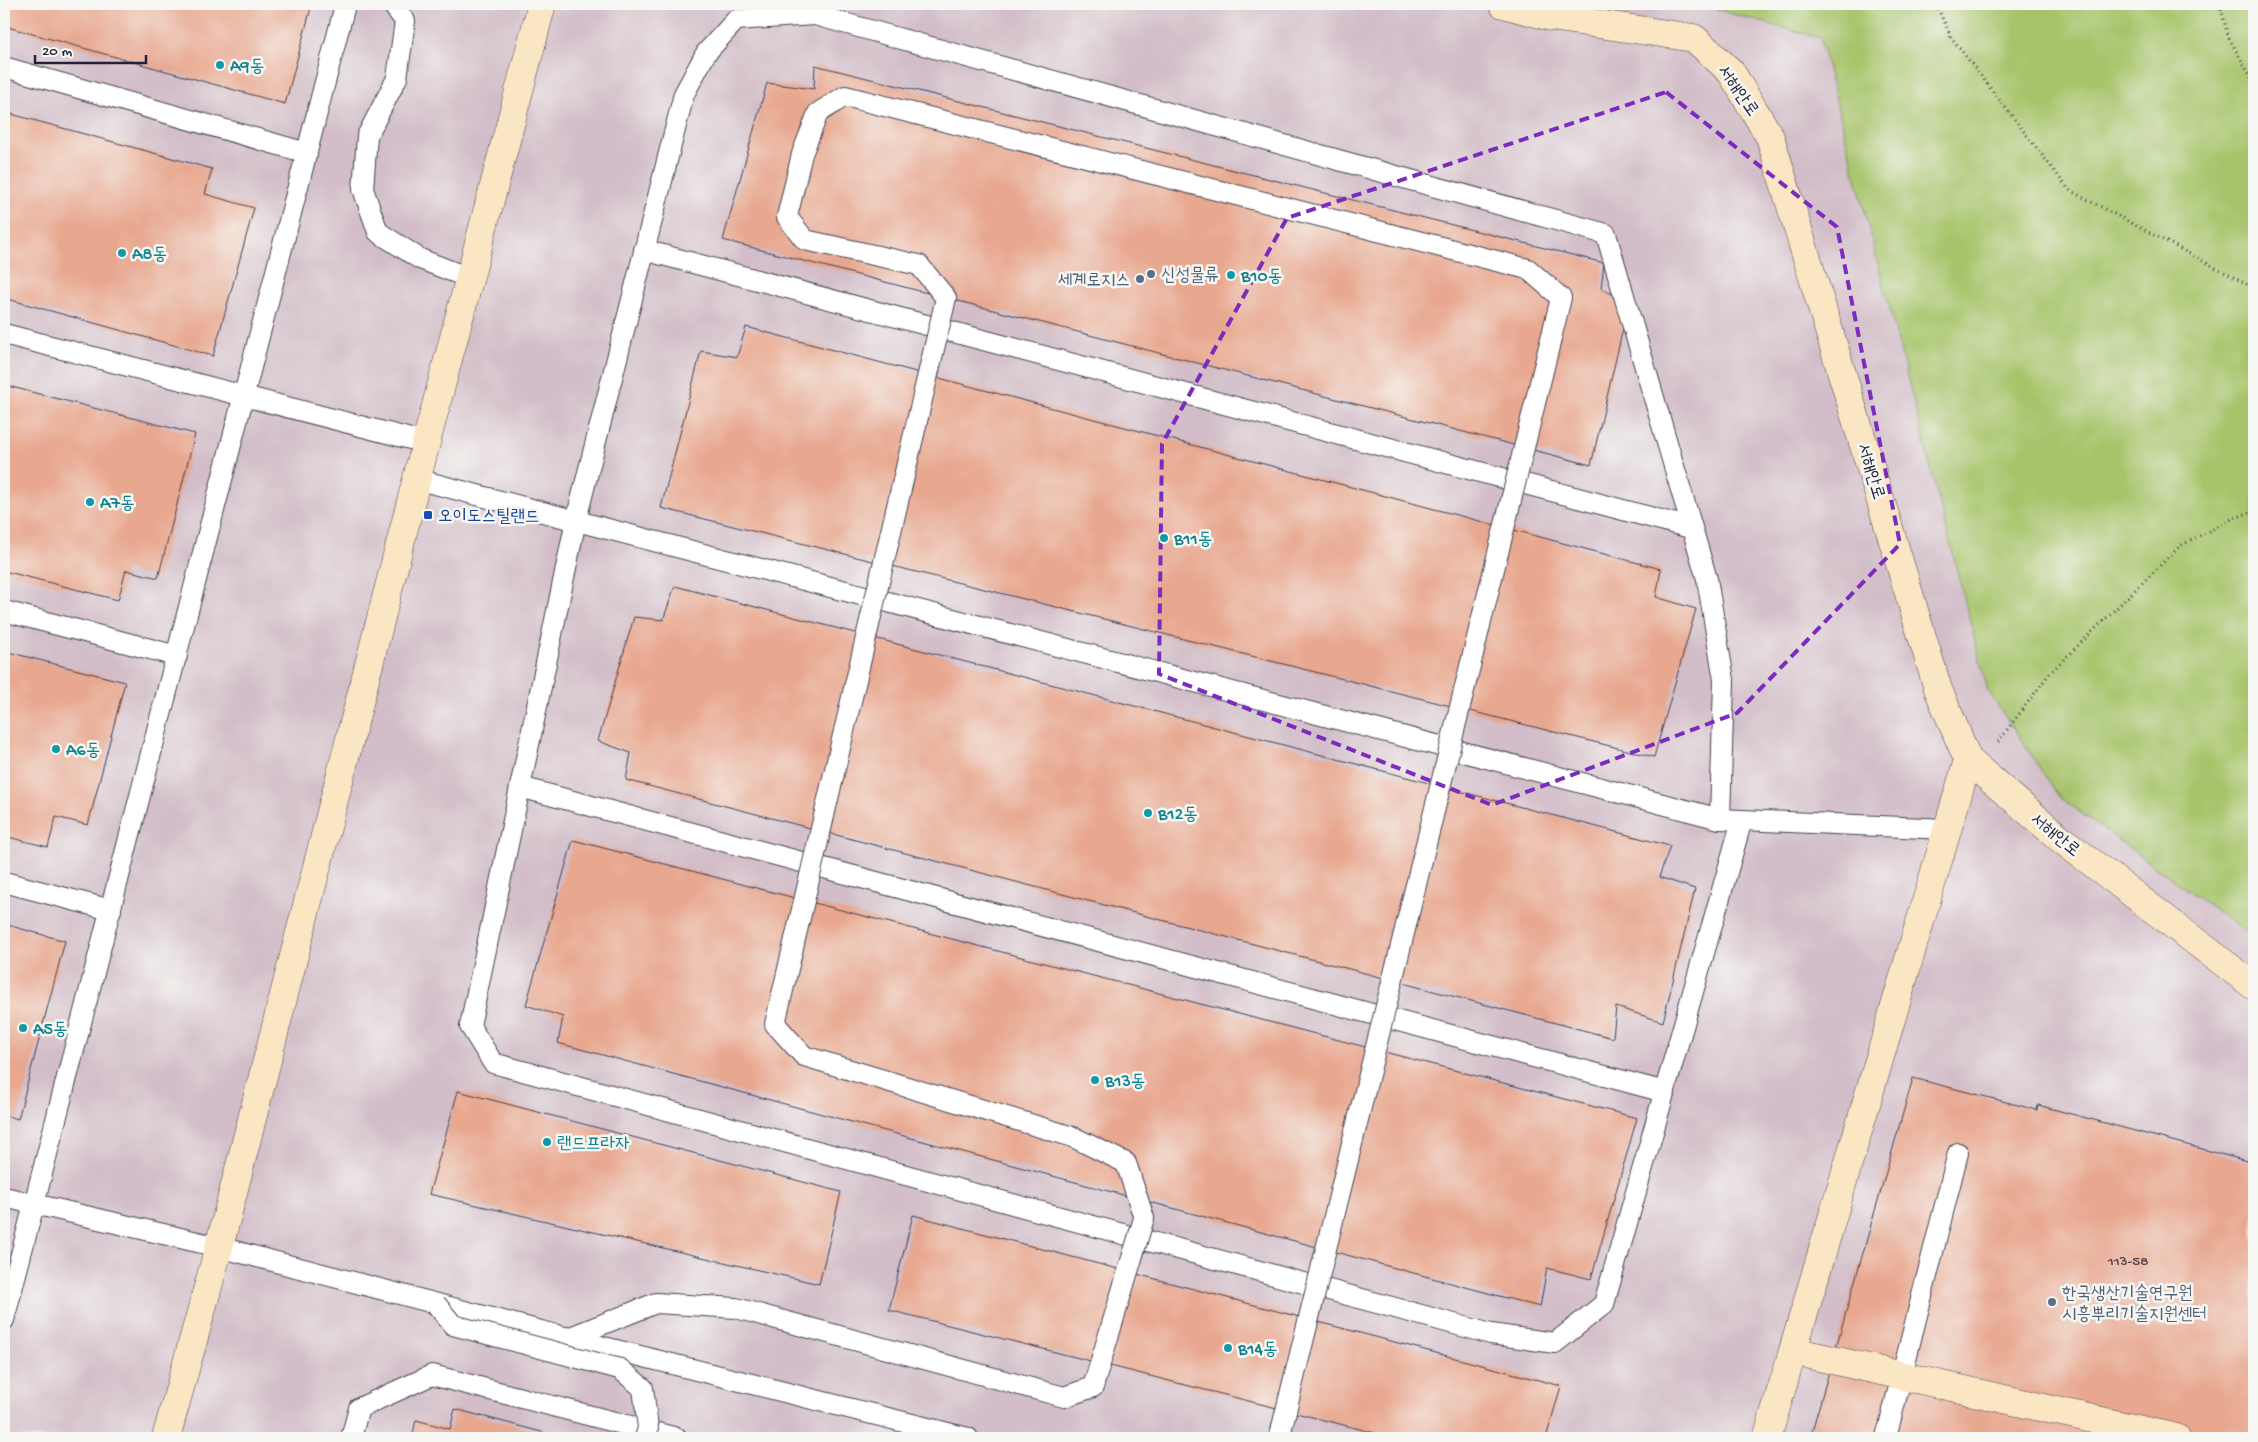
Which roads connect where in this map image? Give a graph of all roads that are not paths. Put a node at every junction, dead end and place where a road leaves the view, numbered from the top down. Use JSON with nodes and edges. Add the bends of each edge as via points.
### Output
{"nodes":[{"id":1,"x":392,"y":4,"type":"edge"},
{"id":2,"x":542,"y":4,"type":"edge"},
{"id":3,"x":1502,"y":4,"type":"edge"},
{"id":4,"x":342,"y":18,"type":"dead end"},
{"id":5,"x":4,"y":67,"type":"edge"},
{"id":6,"x":307,"y":153,"type":"junction"},
{"id":7,"x":644,"y":250,"type":"junction"},
{"id":8,"x":469,"y":278,"type":"junction"},
{"id":9,"x":4,"y":334,"type":"edge"},
{"id":10,"x":244,"y":398,"type":"junction"},
{"id":11,"x":426,"y":443,"type":"junction"},
{"id":12,"x":416,"y":479,"type":"junction"},
{"id":13,"x":576,"y":520,"type":"junction"},
{"id":14,"x":1691,"y":528,"type":"junction"},
{"id":15,"x":4,"y":611,"type":"edge"},
{"id":16,"x":177,"y":656,"type":"junction"},
{"id":17,"x":1973,"y":764,"type":"junction"},
{"id":18,"x":520,"y":787,"type":"junction"},
{"id":19,"x":1720,"y":820,"type":"junction"},
{"id":20,"x":1742,"y":820,"type":"junction"},
{"id":21,"x":1947,"y":828,"type":"junction"},
{"id":22,"x":4,"y":882,"type":"edge"},
{"id":23,"x":112,"y":910,"type":"junction"},
{"id":24,"x":2254,"y":986,"type":"edge"},
{"id":25,"x":1665,"y":1092,"type":"junction"},
{"id":26,"x":1958,"y":1153,"type":"dead end"},
{"id":27,"x":4,"y":1197,"type":"edge"},
{"id":28,"x":35,"y":1206,"type":"junction"},
{"id":29,"x":219,"y":1247,"type":"junction"},
{"id":30,"x":436,"y":1304,"type":"junction"},
{"id":31,"x":4,"y":1320,"type":"edge"},
{"id":32,"x":568,"y":1338,"type":"junction"},
{"id":33,"x":1793,"y":1351,"type":"junction"},
{"id":34,"x":1902,"y":1376,"type":"junction"},
{"id":35,"x":166,"y":1438,"type":"edge"},
{"id":36,"x":351,"y":1438,"type":"edge"},
{"id":37,"x":645,"y":1438,"type":"edge"},
{"id":38,"x":677,"y":1438,"type":"edge"},
{"id":39,"x":968,"y":1438,"type":"edge"},
{"id":40,"x":1284,"y":1438,"type":"edge"},
{"id":41,"x":1767,"y":1438,"type":"edge"},
{"id":42,"x":1886,"y":1438,"type":"edge"},
{"id":43,"x":2176,"y":1438,"type":"edge"}],
"edges":[{"from":1,"to":8,"type":"lane","via":[[405,21],[397,78],[367,136],[362,188],[378,232],[420,259]]},
{"from":2,"to":8,"type":"street"},
{"from":3,"to":17,"type":"street","name":"서해안로","via":[[1551,17],[1694,38],[1731,72],[1770,137],[1938,689]]},
{"from":4,"to":6,"type":"lane"},
{"from":5,"to":6,"type":"lane"},
{"from":6,"to":10,"type":"lane"},
{"from":7,"to":13,"type":"lane"},
{"from":7,"to":14,"type":"lane"},
{"from":7,"to":14,"type":"lane","via":[[684,94],[706,53],[736,20],[815,15],[1606,234]]},
{"from":8,"to":11,"type":"street"},
{"from":9,"to":10,"type":"lane"},
{"from":10,"to":11,"type":"lane"},
{"from":10,"to":16,"type":"lane"},
{"from":11,"to":12,"type":"street"},
{"from":12,"to":13,"type":"lane"},
{"from":12,"to":29,"type":"street"},
{"from":13,"to":18,"type":"lane"},
{"from":13,"to":19,"type":"lane"},
{"from":14,"to":19,"type":"lane","via":[[1707,579],[1724,680]]},
{"from":15,"to":16,"type":"lane"},
{"from":16,"to":23,"type":"lane"},
{"from":17,"to":21,"type":"street"},
{"from":17,"to":24,"type":"street","name":"서해안로","via":[[2062,840]]},
{"from":18,"to":25,"type":"lane"},
{"from":18,"to":25,"type":"lane","via":[[470,1026],[493,1063],[1491,1334],[1554,1343],[1604,1304]]},
{"from":19,"to":20,"type":"lane"},
{"from":20,"to":21,"type":"lane"},
{"from":20,"to":25,"type":"lane"},
{"from":21,"to":33,"type":"street"},
{"from":22,"to":23,"type":"lane"},
{"from":23,"to":28,"type":"lane"},
{"from":26,"to":34,"type":"lane"},
{"from":27,"to":28,"type":"lane"},
{"from":28,"to":29,"type":"lane"},
{"from":28,"to":31,"type":"lane"},
{"from":29,"to":30,"type":"lane"},
{"from":29,"to":35,"type":"street"},
{"from":30,"to":32,"type":"lane"},
{"from":30,"to":37,"type":"lane","bridge":true,"via":[[453,1326],[620,1369],[643,1388],[648,1428]]},
{"from":32,"to":39,"type":"lane"},
{"from":32,"to":40,"type":"lane","bridge":true,"via":[[656,1303],[736,1308],[1064,1397],[1093,1387],[1144,1218],[1126,1163],[1073,1137],[804,1056],[775,1024],[946,298],[919,265],[805,240],[787,217],[802,154],[818,113],[845,96],[1528,269],[1561,298],[1280,1435]]},
{"from":33,"to":34,"type":"street"},
{"from":33,"to":41,"type":"street"},
{"from":34,"to":42,"type":"lane"},
{"from":34,"to":43,"type":"street"},
{"from":36,"to":38,"type":"lane","via":[[359,1408],[432,1375]]}]}
